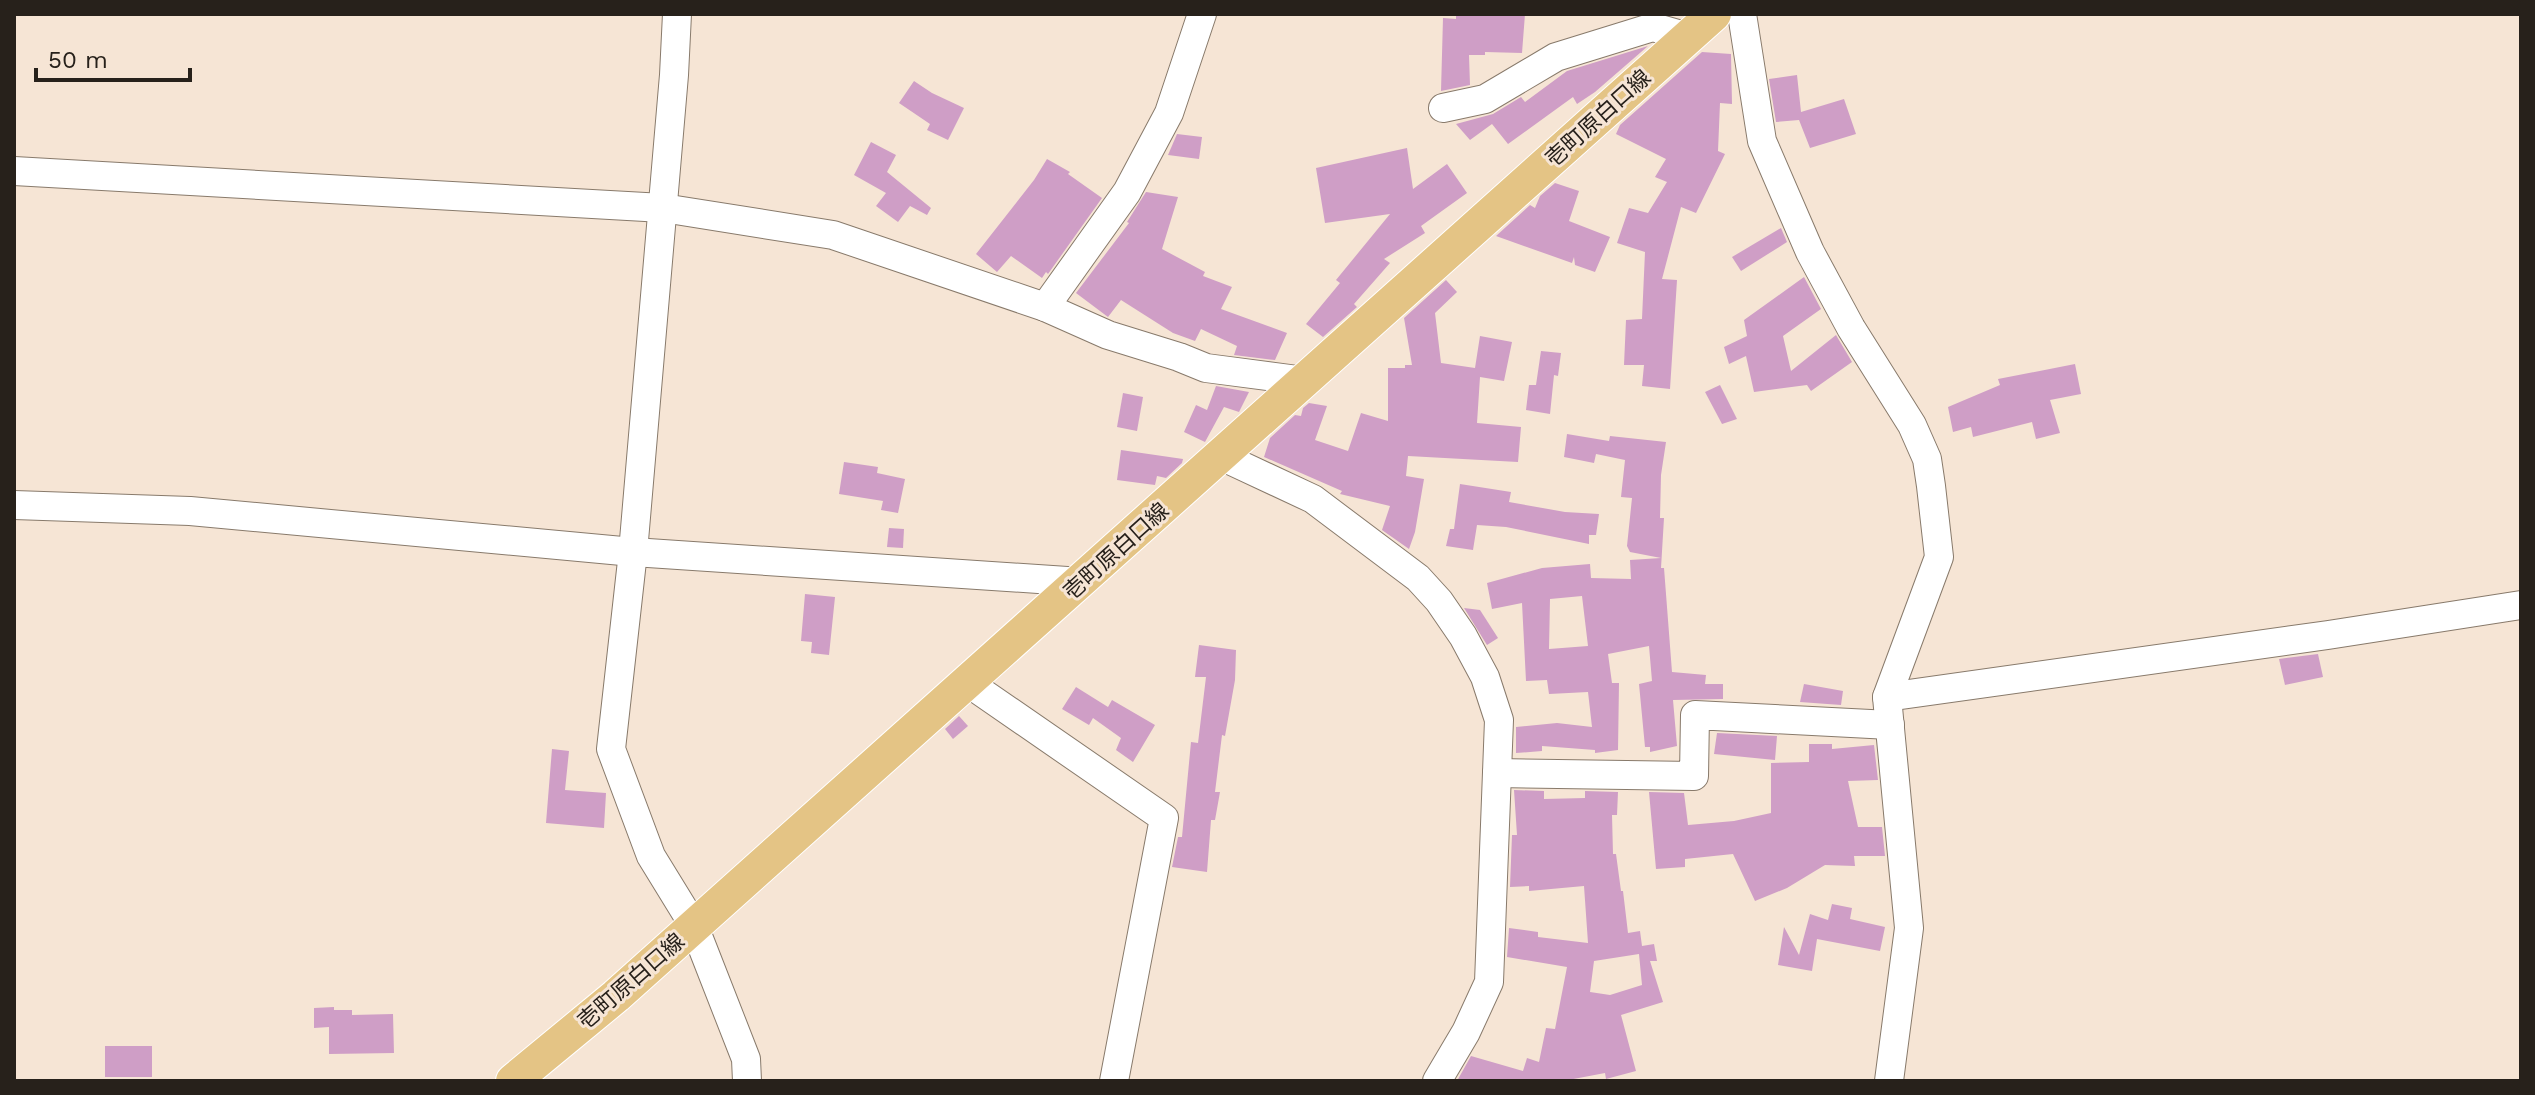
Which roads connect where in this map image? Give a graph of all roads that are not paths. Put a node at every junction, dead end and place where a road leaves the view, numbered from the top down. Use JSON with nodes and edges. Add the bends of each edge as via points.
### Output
{"nodes":[{"id":1,"x":677,"y":14,"type":"edge"},
{"id":2,"x":1202,"y":14,"type":"edge"},
{"id":3,"x":1714,"y":14,"type":"edge"},
{"id":4,"x":1742,"y":14,"type":"edge"},
{"id":5,"x":1688,"y":37,"type":"junction"},
{"id":6,"x":1443,"y":108,"type":"dead end"},
{"id":7,"x":14,"y":171,"type":"edge"},
{"id":8,"x":663,"y":208,"type":"junction"},
{"id":9,"x":1045,"y":307,"type":"junction"},
{"id":10,"x":1305,"y":381,"type":"junction"},
{"id":11,"x":1221,"y":456,"type":"junction"},
{"id":12,"x":14,"y":505,"type":"edge"},
{"id":13,"x":633,"y":552,"type":"junction"},
{"id":14,"x":1082,"y":582,"type":"junction"},
{"id":15,"x":2521,"y":605,"type":"edge"},
{"id":16,"x":967,"y":682,"type":"junction"},
{"id":17,"x":1887,"y":697,"type":"junction"},
{"id":18,"x":1890,"y":725,"type":"junction"},
{"id":19,"x":1497,"y":773,"type":"junction"},
{"id":20,"x":694,"y":926,"type":"junction"},
{"id":21,"x":513,"y":1081,"type":"edge"},
{"id":22,"x":747,"y":1081,"type":"edge"},
{"id":23,"x":1114,"y":1081,"type":"edge"},
{"id":24,"x":1437,"y":1081,"type":"edge"},
{"id":25,"x":1889,"y":1081,"type":"edge"}],
"edges":[{"from":1,"to":8,"type":"street"},
{"from":2,"to":9,"type":"street","via":[[1169,113],[1127,192]]},
{"from":3,"to":5,"type":"main road","name":"壱町原白口線"},
{"from":4,"to":17,"type":"street","via":[[1762,141],[1810,252],[1927,459],[1939,557]]},
{"from":5,"to":6,"type":"street","via":[[1653,27],[1556,57],[1485,99]]},
{"from":5,"to":10,"type":"main road","name":"壱町原白口線"},
{"from":7,"to":8,"type":"street"},
{"from":8,"to":9,"type":"street","via":[[833,235]]},
{"from":8,"to":13,"type":"street"},
{"from":9,"to":10,"type":"street","via":[[1206,368]]},
{"from":10,"to":11,"type":"main road","name":"壱町原白口線"},
{"from":11,"to":14,"type":"main road","name":"壱町原白口線"},
{"from":11,"to":19,"type":"street","via":[[1313,499],[1418,578],[1439,601],[1485,677],[1499,720]]},
{"from":12,"to":13,"type":"street","via":[[190,511]]},
{"from":13,"to":14,"type":"street"},
{"from":13,"to":20,"type":"street","via":[[611,749],[651,856]]},
{"from":14,"to":16,"type":"main road","name":"壱町原白口線"},
{"from":15,"to":17,"type":"street"},
{"from":16,"to":20,"type":"main road","name":"壱町原白口線"},
{"from":16,"to":23,"type":"street","via":[[1164,818]]},
{"from":17,"to":18,"type":"street"},
{"from":18,"to":19,"type":"street","via":[[1695,715],[1694,776]]},
{"from":18,"to":25,"type":"street","via":[[1909,928]]},
{"from":19,"to":24,"type":"street","via":[[1489,982]]},
{"from":20,"to":21,"type":"main road","name":"壱町原白口線"},
{"from":20,"to":22,"type":"street","via":[[746,1059]]}]}
